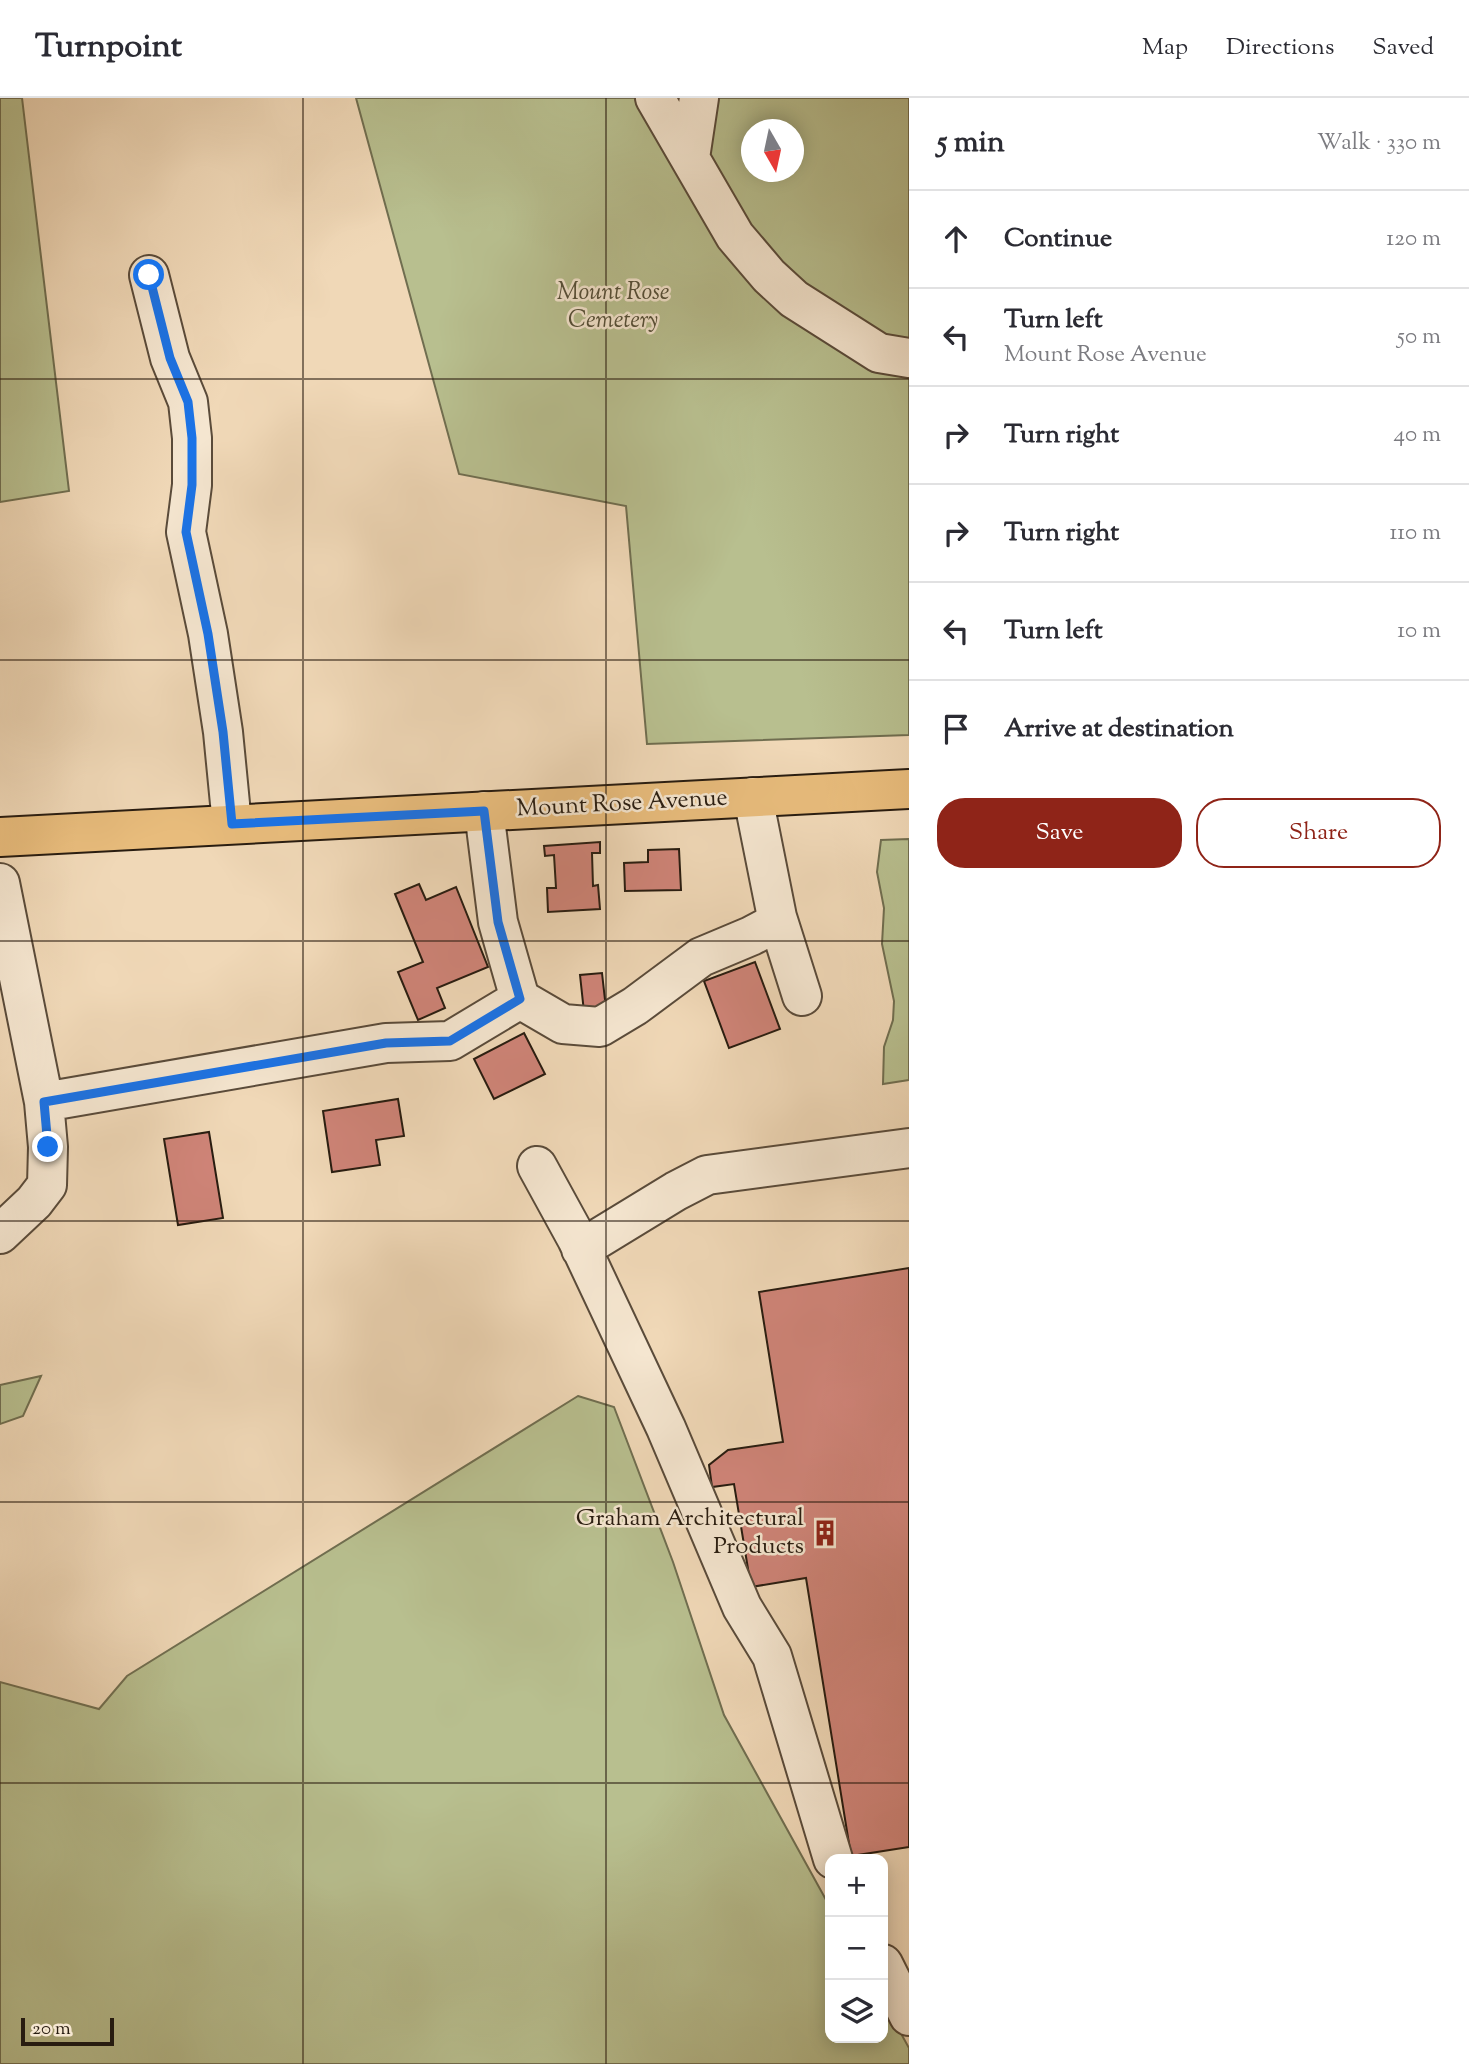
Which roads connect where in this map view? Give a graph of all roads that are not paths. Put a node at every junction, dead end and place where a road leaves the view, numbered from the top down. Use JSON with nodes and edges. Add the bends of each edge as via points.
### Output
{"nodes":[{"id":1,"x":655,"y":98,"type":"edge"},
{"id":2,"x":699,"y":98,"type":"edge"},
{"id":3,"x":691,"y":158,"type":"junction"},
{"id":4,"x":149,"y":275,"type":"dead end"},
{"id":5,"x":909,"y":358,"type":"edge"},
{"id":6,"x":909,"y":789,"type":"edge"},
{"id":7,"x":753,"y":797,"type":"junction"},
{"id":8,"x":484,"y":811,"type":"junction"},
{"id":9,"x":232,"y":824,"type":"junction"},
{"id":10,"x":0,"y":836,"type":"edge"},
{"id":11,"x":0,"y":883,"type":"edge"},
{"id":12,"x":777,"y":917,"type":"junction"},
{"id":13,"x":802,"y":996,"type":"dead end"},
{"id":14,"x":520,"y":999,"type":"junction"},
{"id":15,"x":44,"y":1102,"type":"junction"},
{"id":16,"x":909,"y":1148,"type":"edge"},
{"id":17,"x":537,"y":1166,"type":"dead end"},
{"id":18,"x":0,"y":1234,"type":"edge"},
{"id":19,"x":581,"y":1249,"type":"junction"},
{"id":20,"x":831,"y":1854,"type":"edge"},
{"id":21,"x":888,"y":1974,"type":"edge"},
{"id":22,"x":909,"y":2016,"type":"edge"}],
"edges":[{"from":1,"to":3,"type":"lane"},
{"from":2,"to":3,"type":"lane"},
{"from":3,"to":5,"type":"lane","via":[[735,236],[794,299],[879,353]]},
{"from":4,"to":9,"type":"lane","via":[[170,358],[188,402],[192,485],[186,532],[208,634]]},
{"from":6,"to":7,"type":"main road","name":"Mount Rose Avenue"},
{"from":7,"to":8,"type":"main road","name":"Mount Rose Avenue"},
{"from":7,"to":12,"type":"lane"},
{"from":8,"to":9,"type":"main road","name":"Mount Rose Avenue"},
{"from":8,"to":14,"type":"lane","via":[[498,922]]},
{"from":9,"to":10,"type":"main road","name":"Mount Rose Avenue"},
{"from":11,"to":15,"type":"lane"},
{"from":12,"to":13,"type":"lane"},
{"from":12,"to":14,"type":"lane","via":[[751,936],[701,957],[600,1027],[563,1024]]},
{"from":14,"to":15,"type":"lane","via":[[450,1041],[386,1043]]},
{"from":15,"to":18,"type":"lane","via":[[47,1185]]},
{"from":16,"to":19,"type":"lane","via":[[707,1175]]},
{"from":17,"to":19,"type":"lane"},
{"from":19,"to":20,"type":"lane","via":[[666,1428],[742,1607],[772,1656]]},
{"from":21,"to":22,"type":"lane"}]}
